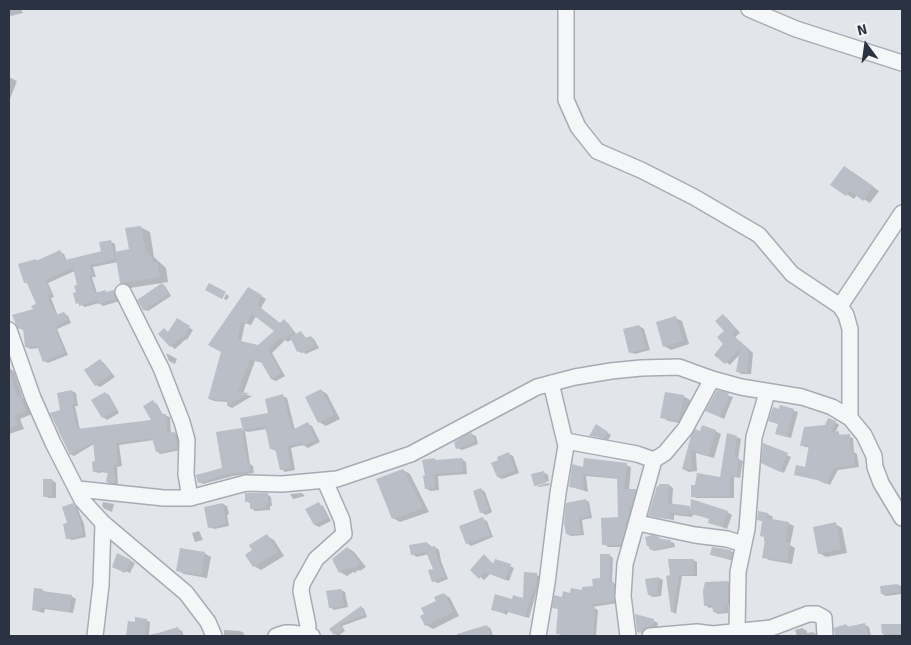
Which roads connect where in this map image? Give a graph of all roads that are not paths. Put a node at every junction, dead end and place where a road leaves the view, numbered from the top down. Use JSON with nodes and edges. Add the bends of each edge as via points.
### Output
{"nodes":[{"id":1,"x":566,"y":9,"type":"edge"},
{"id":2,"x":748,"y":9,"type":"edge"},
{"id":3,"x":902,"y":63,"type":"edge"},
{"id":4,"x":902,"y":214,"type":"edge"},
{"id":5,"x":123,"y":292,"type":"dead end"},
{"id":6,"x":840,"y":306,"type":"junction"},
{"id":7,"x":9,"y":330,"type":"edge"},
{"id":8,"x":712,"y":379,"type":"junction"},
{"id":9,"x":551,"y":383,"type":"junction"},
{"id":10,"x":767,"y":393,"type":"junction"},
{"id":11,"x":850,"y":418,"type":"junction"},
{"id":12,"x":566,"y":441,"type":"junction"},
{"id":13,"x":654,"y":460,"type":"junction"},
{"id":14,"x":325,"y":481,"type":"junction"},
{"id":15,"x":78,"y":490,"type":"junction"},
{"id":16,"x":190,"y":498,"type":"junction"},
{"id":17,"x":902,"y":518,"type":"edge"},
{"id":18,"x":103,"y":523,"type":"junction"},
{"id":19,"x":638,"y":523,"type":"junction"},
{"id":20,"x":743,"y":544,"type":"junction"},
{"id":21,"x":737,"y":632,"type":"junction"},
{"id":22,"x":713,"y":635,"type":"edge"},
{"id":23,"x":95,"y":636,"type":"edge"},
{"id":24,"x":214,"y":636,"type":"edge"},
{"id":25,"x":276,"y":636,"type":"edge"},
{"id":26,"x":310,"y":636,"type":"edge"},
{"id":27,"x":538,"y":636,"type":"edge"},
{"id":28,"x":628,"y":636,"type":"edge"},
{"id":29,"x":656,"y":636,"type":"edge"},
{"id":30,"x":825,"y":636,"type":"edge"}],
"edges":[{"from":1,"to":6,"type":"street","via":[[566,100],[578,127],[597,150],[694,197],[759,235],[792,274]]},
{"from":2,"to":3,"type":"street","via":[[796,29]]},
{"from":4,"to":6,"type":"street"},
{"from":5,"to":16,"type":"street","via":[[161,368],[182,422]]},
{"from":6,"to":11,"type":"street","via":[[850,330]]},
{"from":7,"to":15,"type":"street","via":[[52,444]]},
{"from":8,"to":9,"type":"street","via":[[679,367],[641,368]]},
{"from":8,"to":10,"type":"street"},
{"from":8,"to":13,"type":"street","via":[[685,429],[666,453]]},
{"from":9,"to":12,"type":"street"},
{"from":9,"to":14,"type":"street","via":[[537,387],[411,454]]},
{"from":10,"to":11,"type":"street","via":[[802,397],[832,407]]},
{"from":10,"to":20,"type":"street","via":[[754,437]]},
{"from":11,"to":17,"type":"street","via":[[864,435],[881,483]]},
{"from":12,"to":13,"type":"street"},
{"from":12,"to":27,"type":"street"},
{"from":13,"to":19,"type":"street"},
{"from":14,"to":16,"type":"street","via":[[246,483]]},
{"from":14,"to":26,"type":"street","via":[[342,520],[344,534],[316,559],[302,584]]},
{"from":15,"to":16,"type":"street"},
{"from":15,"to":18,"type":"street","via":[[82,500]]},
{"from":18,"to":23,"type":"street"},
{"from":18,"to":24,"type":"street","via":[[186,593],[208,622]]},
{"from":19,"to":20,"type":"street"},
{"from":19,"to":28,"type":"street","via":[[625,564],[623,596]]},
{"from":20,"to":21,"type":"street","via":[[738,572]]},
{"from":21,"to":22,"type":"street"},
{"from":21,"to":30,"type":"street","via":[[771,628],[817,614],[824,618]]},
{"from":22,"to":29,"type":"street","via":[[697,632]]},
{"from":25,"to":26,"type":"street","via":[[285,633]]}]}
